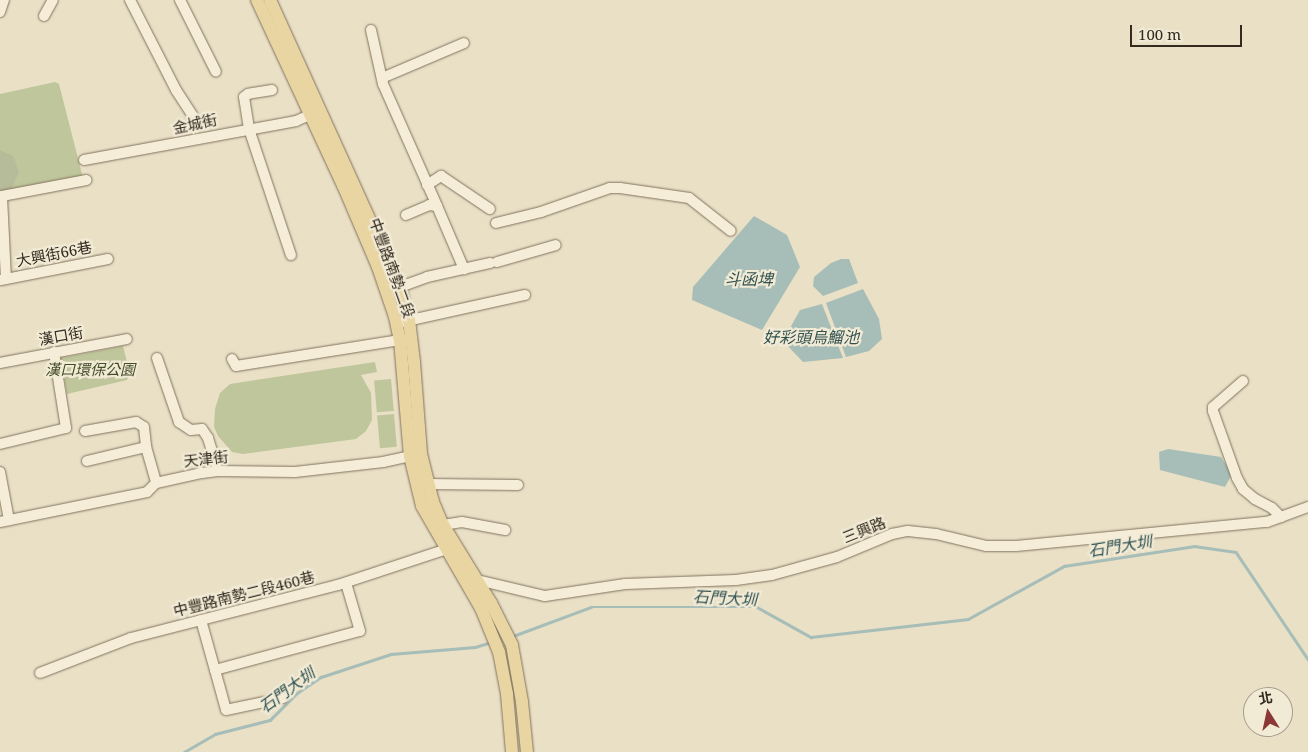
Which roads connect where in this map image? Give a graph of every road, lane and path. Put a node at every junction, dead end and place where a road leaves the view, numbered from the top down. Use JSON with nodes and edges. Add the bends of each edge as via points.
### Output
{"nodes":[{"id":1,"x":4,"y":0,"type":"edge"},
{"id":2,"x":54,"y":0,"type":"edge"},
{"id":3,"x":130,"y":0,"type":"edge"},
{"id":4,"x":180,"y":0,"type":"edge"},
{"id":5,"x":257,"y":0,"type":"edge"},
{"id":6,"x":270,"y":0,"type":"edge"},
{"id":7,"x":11,"y":9,"type":"dead end"},
{"id":8,"x":0,"y":12,"type":"edge"},
{"id":9,"x":44,"y":16,"type":"dead end"},
{"id":10,"x":371,"y":30,"type":"dead end"},
{"id":11,"x":464,"y":43,"type":"dead end"},
{"id":12,"x":216,"y":72,"type":"dead end"},
{"id":13,"x":382,"y":78,"type":"junction"},
{"id":14,"x":272,"y":90,"type":"dead end"},
{"id":15,"x":312,"y":114,"type":"junction"},
{"id":16,"x":193,"y":116,"type":"dead end"},
{"id":17,"x":249,"y":129,"type":"junction"},
{"id":18,"x":84,"y":160,"type":"dead end"},
{"id":19,"x":88,"y":180,"type":"dead end"},
{"id":20,"x":427,"y":185,"type":"junction"},
{"id":21,"x":437,"y":206,"type":"junction"},
{"id":22,"x":490,"y":209,"type":"dead end"},
{"id":23,"x":406,"y":215,"type":"dead end"},
{"id":24,"x":496,"y":223,"type":"dead end"},
{"id":25,"x":731,"y":230,"type":"dead end"},
{"id":26,"x":556,"y":245,"type":"dead end"},
{"id":27,"x":291,"y":255,"type":"dead end"},
{"id":28,"x":108,"y":259,"type":"dead end"},
{"id":29,"x":464,"y":269,"type":"junction"},
{"id":30,"x":3,"y":279,"type":"edge"},
{"id":31,"x":400,"y":287,"type":"junction"},
{"id":32,"x":525,"y":295,"type":"dead end"},
{"id":33,"x":402,"y":321,"type":"junction"},
{"id":34,"x":127,"y":339,"type":"dead end"},
{"id":35,"x":400,"y":340,"type":"junction"},
{"id":36,"x":54,"y":352,"type":"junction"},
{"id":37,"x":157,"y":358,"type":"dead end"},
{"id":38,"x":232,"y":359,"type":"dead end"},
{"id":39,"x":0,"y":363,"type":"edge"},
{"id":40,"x":1243,"y":382,"type":"dead end"},
{"id":41,"x":85,"y":431,"type":"dead end"},
{"id":42,"x":0,"y":444,"type":"edge"},
{"id":43,"x":146,"y":447,"type":"junction"},
{"id":44,"x":416,"y":455,"type":"junction"},
{"id":45,"x":87,"y":460,"type":"dead end"},
{"id":46,"x":218,"y":471,"type":"junction"},
{"id":47,"x":0,"y":472,"type":"edge"},
{"id":48,"x":156,"y":483,"type":"junction"},
{"id":49,"x":428,"y":484,"type":"junction"},
{"id":50,"x":518,"y":485,"type":"dead end"},
{"id":51,"x":1308,"y":507,"type":"edge"},
{"id":52,"x":1282,"y":517,"type":"junction"},
{"id":53,"x":4,"y":521,"type":"edge"},
{"id":54,"x":443,"y":525,"type":"junction"},
{"id":55,"x":505,"y":530,"type":"dead end"},
{"id":56,"x":451,"y":548,"type":"junction"},
{"id":57,"x":462,"y":576,"type":"junction"},
{"id":58,"x":478,"y":580,"type":"junction"},
{"id":59,"x":346,"y":583,"type":"junction"},
{"id":60,"x":201,"y":620,"type":"junction"},
{"id":61,"x":215,"y":670,"type":"junction"},
{"id":62,"x":40,"y":673,"type":"dead end"},
{"id":63,"x":283,"y":698,"type":"dead end"},
{"id":64,"x":512,"y":752,"type":"edge"},
{"id":65,"x":527,"y":752,"type":"edge"}],
"edges":[{"from":1,"to":8,"type":"street"},
{"from":2,"to":9,"type":"street"},
{"from":3,"to":16,"type":"street","via":[[176,90]]},
{"from":4,"to":12,"type":"street"},
{"from":5,"to":15,"type":"main road","name":"中豐路南勢二段"},
{"from":6,"to":31,"type":"main road","name":"中豐路南勢二段"},
{"from":7,"to":8,"type":"street"},
{"from":10,"to":13,"type":"street"},
{"from":11,"to":13,"type":"street"},
{"from":13,"to":20,"type":"street"},
{"from":14,"to":17,"type":"street","via":[[244,97]]},
{"from":15,"to":17,"type":"street","name":"金城街","via":[[296,121]]},
{"from":15,"to":33,"type":"main road","name":"中豐路南勢二段"},
{"from":17,"to":18,"type":"street","name":"金城街"},
{"from":17,"to":27,"type":"street"},
{"from":19,"to":30,"type":"street","via":[[2,196]]},
{"from":20,"to":21,"type":"street"},
{"from":20,"to":22,"type":"street","via":[[441,176]]},
{"from":21,"to":23,"type":"street","via":[[429,205]]},
{"from":21,"to":29,"type":"street"},
{"from":24,"to":25,"type":"street","via":[[541,212],[610,188],[620,188],[689,198]]},
{"from":26,"to":29,"type":"street"},
{"from":28,"to":30,"type":"street","name":"大興街66巷"},
{"from":29,"to":31,"type":"street"},
{"from":31,"to":33,"type":"main road","name":"中豐路南勢二段"},
{"from":32,"to":33,"type":"street"},
{"from":33,"to":35,"type":"main road","name":"中豐路南勢二段"},
{"from":33,"to":44,"type":"main road","name":"中豐路南勢二段"},
{"from":34,"to":36,"type":"street","name":"漢口街"},
{"from":35,"to":38,"type":"street","via":[[236,366]]},
{"from":35,"to":44,"type":"main road","name":"中豐路南勢二段"},
{"from":36,"to":39,"type":"street","name":"漢口街"},
{"from":36,"to":42,"type":"street","via":[[66,428]]},
{"from":37,"to":46,"type":"street","via":[[180,422],[191,430],[202,429]]},
{"from":40,"to":52,"type":"street","via":[[1213,407],[1213,411],[1243,489]]},
{"from":41,"to":43,"type":"street","via":[[136,422],[144,427]]},
{"from":43,"to":45,"type":"street"},
{"from":43,"to":48,"type":"street"},
{"from":44,"to":46,"type":"street","name":"天津街","via":[[295,472]]},
{"from":44,"to":49,"type":"main road","name":"中豐路南勢二段"},
{"from":44,"to":56,"type":"main road","name":"中豐路南勢二段","via":[[422,506]]},
{"from":46,"to":48,"type":"street","name":"天津街"},
{"from":47,"to":53,"type":"street"},
{"from":48,"to":53,"type":"street","name":"天津街","via":[[147,492]]},
{"from":49,"to":50,"type":"street"},
{"from":49,"to":54,"type":"main road","name":"中豐路南勢二段"},
{"from":51,"to":52,"type":"street","name":"三興路"},
{"from":52,"to":58,"type":"street","name":"三興路","via":[[1250,524],[1016,546],[986,546],[908,531],[892,534],[837,557],[772,575],[736,580],[625,584],[545,596]]},
{"from":54,"to":55,"type":"street","via":[[462,522]]},
{"from":54,"to":56,"type":"main road","name":"中豐路南勢二段"},
{"from":56,"to":57,"type":"main road","name":"中豐路南勢二段"},
{"from":56,"to":58,"type":"main road","name":"中豐路南勢二段"},
{"from":56,"to":59,"type":"street","name":"中豐路南勢二段460巷"},
{"from":57,"to":58,"type":"street","name":"三興路"},
{"from":57,"to":64,"type":"main road","name":"中豐路南勢二段","via":[[481,608],[499,652],[510,717]]},
{"from":58,"to":65,"type":"main road","name":"中豐路南勢二段","via":[[509,639],[522,702]]},
{"from":59,"to":60,"type":"street","name":"中豐路南勢二段460巷"},
{"from":59,"to":61,"type":"street","via":[[360,631]]},
{"from":60,"to":61,"type":"street"},
{"from":60,"to":62,"type":"street","name":"中豐路南勢二段460巷","via":[[131,638]]},
{"from":61,"to":63,"type":"street","via":[[226,710]]}]}
